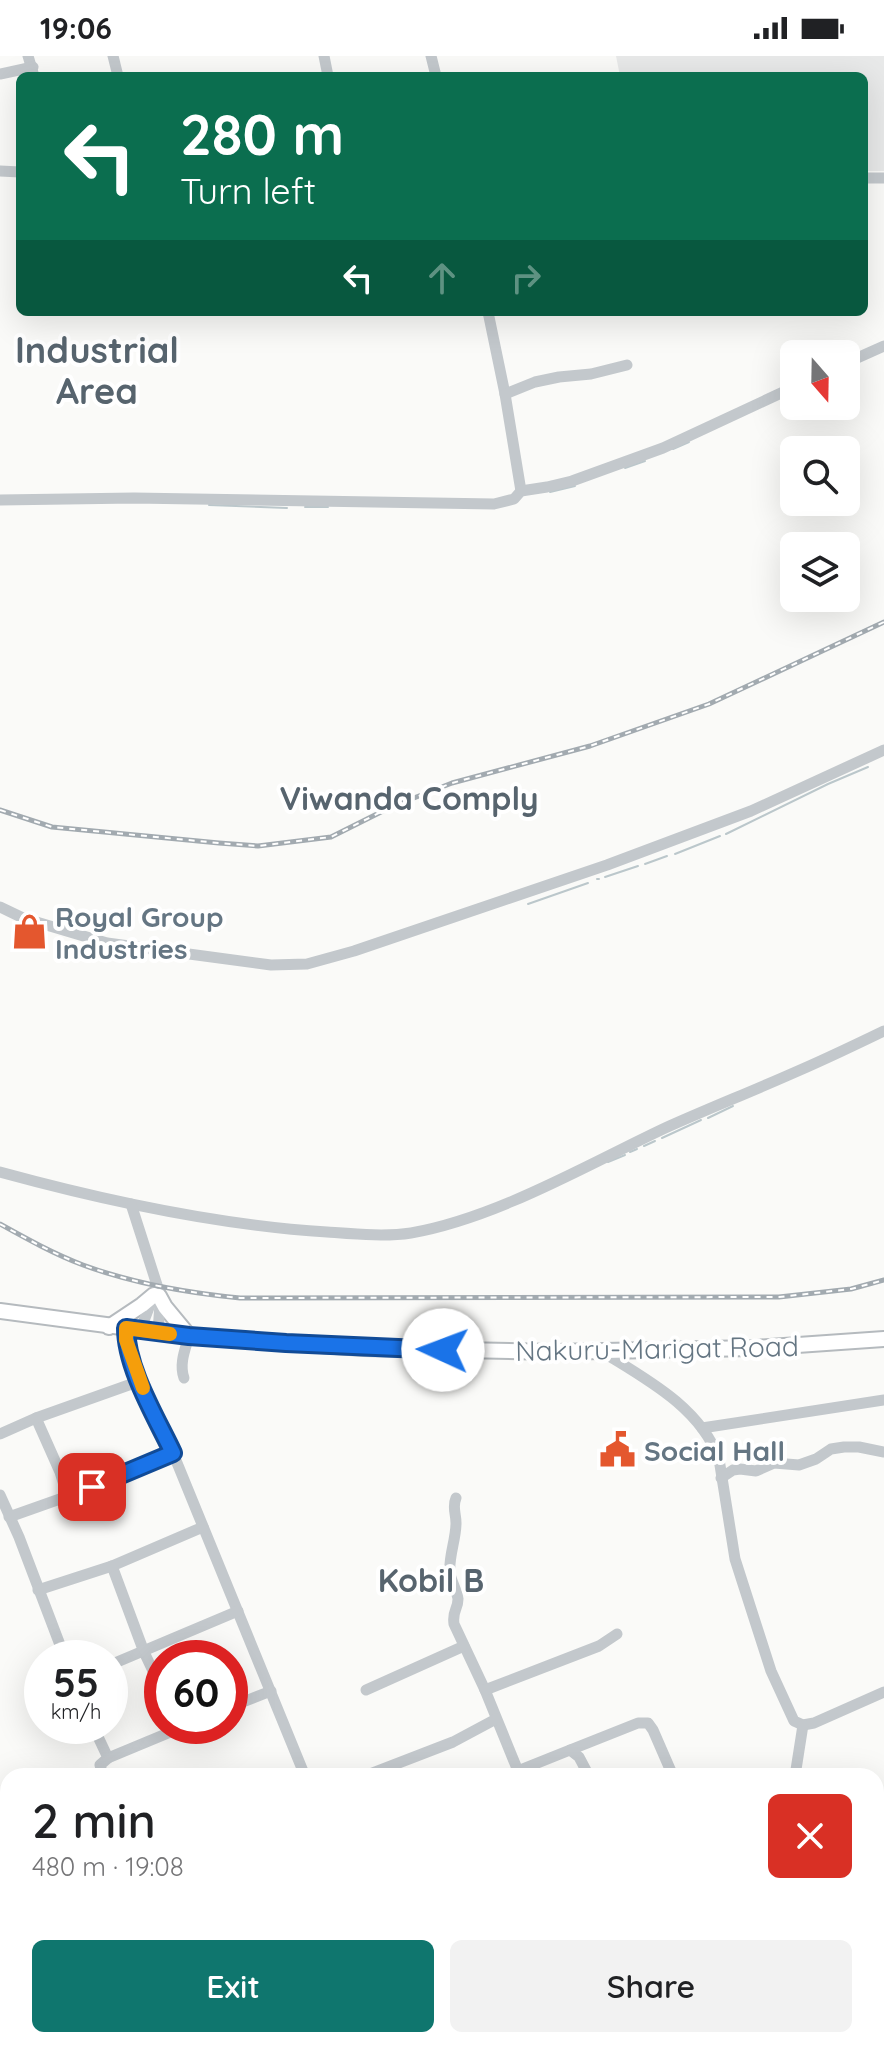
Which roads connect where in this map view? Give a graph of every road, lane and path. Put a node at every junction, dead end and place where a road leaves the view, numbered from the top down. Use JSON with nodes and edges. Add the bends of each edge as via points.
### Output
{"nodes":[{"id":1,"x":32,"y":66,"type":"edge"},
{"id":2,"x":0,"y":74,"type":"edge"},
{"id":3,"x":489,"y":316,"type":"edge"},
{"id":4,"x":884,"y":346,"type":"edge"},
{"id":5,"x":860,"y":357,"type":"edge"},
{"id":6,"x":627,"y":365,"type":"dead end"},
{"id":7,"x":505,"y":394,"type":"junction"},
{"id":8,"x":780,"y":394,"type":"edge"},
{"id":9,"x":521,"y":491,"type":"junction"},
{"id":10,"x":0,"y":500,"type":"edge"},
{"id":11,"x":884,"y":750,"type":"edge"},
{"id":12,"x":0,"y":907,"type":"edge"},
{"id":13,"x":884,"y":1031,"type":"edge"},
{"id":14,"x":0,"y":1172,"type":"edge"},
{"id":15,"x":131,"y":1204,"type":"junction"},
{"id":16,"x":157,"y":1293,"type":"junction"},
{"id":17,"x":0,"y":1311,"type":"edge"},
{"id":18,"x":109,"y":1327,"type":"junction"},
{"id":19,"x":133,"y":1330,"type":"junction"},
{"id":20,"x":158,"y":1332,"type":"junction"},
{"id":21,"x":189,"y":1336,"type":"junction"},
{"id":22,"x":884,"y":1339,"type":"edge"},
{"id":23,"x":601,"y":1351,"type":"junction"},
{"id":24,"x":184,"y":1378,"type":"dead end"},
{"id":25,"x":140,"y":1381,"type":"junction"},
{"id":26,"x":884,"y":1400,"type":"edge"},
{"id":27,"x":36,"y":1418,"type":"junction"},
{"id":28,"x":702,"y":1428,"type":"junction"},
{"id":29,"x":0,"y":1434,"type":"edge"},
{"id":30,"x":884,"y":1452,"type":"edge"},
{"id":31,"x":173,"y":1453,"type":"junction"},
{"id":32,"x":721,"y":1478,"type":"junction"},
{"id":33,"x":0,"y":1495,"type":"edge"},
{"id":34,"x":67,"y":1495,"type":"junction"},
{"id":35,"x":456,"y":1498,"type":"dead end"},
{"id":36,"x":9,"y":1517,"type":"junction"},
{"id":37,"x":203,"y":1527,"type":"junction"},
{"id":38,"x":112,"y":1566,"type":"junction"},
{"id":39,"x":38,"y":1590,"type":"junction"},
{"id":40,"x":238,"y":1611,"type":"junction"},
{"id":41,"x":617,"y":1634,"type":"dead end"},
{"id":42,"x":58,"y":1640,"type":"edge"},
{"id":43,"x":172,"y":1640,"type":"edge"},
{"id":44,"x":464,"y":1646,"type":"junction"},
{"id":45,"x":144,"y":1652,"type":"joint"},
{"id":46,"x":128,"y":1658,"type":"edge"},
{"id":47,"x":366,"y":1690,"type":"dead end"},
{"id":48,"x":485,"y":1690,"type":"junction"},
{"id":49,"x":271,"y":1691,"type":"junction"},
{"id":50,"x":884,"y":1692,"type":"edge"},
{"id":51,"x":248,"y":1700,"type":"edge"},
{"id":52,"x":496,"y":1719,"type":"junction"},
{"id":53,"x":803,"y":1725,"type":"junction"},
{"id":54,"x":144,"y":1743,"type":"edge"},
{"id":55,"x":101,"y":1744,"type":"edge"},
{"id":56,"x":570,"y":1750,"type":"junction"},
{"id":57,"x":108,"y":1758,"type":"junction"},
{"id":58,"x":101,"y":1768,"type":"edge"},
{"id":59,"x":302,"y":1768,"type":"edge"},
{"id":60,"x":386,"y":1768,"type":"edge"},
{"id":61,"x":517,"y":1768,"type":"edge"},
{"id":62,"x":525,"y":1768,"type":"edge"},
{"id":63,"x":585,"y":1768,"type":"edge"},
{"id":64,"x":670,"y":1768,"type":"edge"},
{"id":65,"x":796,"y":1768,"type":"edge"}],
"edges":[{"from":1,"to":2,"type":"street"},
{"from":3,"to":7,"type":"street"},
{"from":4,"to":5,"type":"street"},
{"from":6,"to":7,"type":"street","via":[[535,382]]},
{"from":7,"to":9,"type":"street"},
{"from":8,"to":9,"type":"street","via":[[663,448],[572,481]]},
{"from":9,"to":10,"type":"street","via":[[514,499],[494,504]]},
{"from":11,"to":12,"type":"street","via":[[751,811],[607,865],[307,964],[271,965],[107,943]]},
{"from":13,"to":15,"type":"street","via":[[545,1187],[409,1233],[276,1228]]},
{"from":14,"to":15,"type":"street"},
{"from":15,"to":16,"type":"street"},
{"from":16,"to":18,"type":"main road"},
{"from":16,"to":19,"type":"street"},
{"from":16,"to":20,"type":"street"},
{"from":16,"to":21,"type":"main road"},
{"from":17,"to":18,"type":"main road","name":"Nakuru-Marigat Road"},
{"from":18,"to":19,"type":"main road","name":"Nakuru-Marigat Road"},
{"from":19,"to":20,"type":"main road","name":"Nakuru-Marigat Road"},
{"from":19,"to":25,"type":"street","via":[[126,1340]]},
{"from":20,"to":21,"type":"main road","name":"Nakuru-Marigat Road"},
{"from":21,"to":23,"type":"main road","name":"Nakuru-Marigat Road","via":[[379,1348]]},
{"from":21,"to":24,"type":"street"},
{"from":22,"to":23,"type":"main road","name":"Nakuru-Marigat Road"},
{"from":23,"to":28,"type":"street","via":[[668,1394]]},
{"from":25,"to":27,"type":"street"},
{"from":25,"to":31,"type":"street"},
{"from":26,"to":28,"type":"street"},
{"from":27,"to":29,"type":"street"},
{"from":27,"to":34,"type":"street"},
{"from":28,"to":32,"type":"street","via":[[719,1459]]},
{"from":30,"to":32,"type":"street","via":[[831,1449],[799,1465],[774,1463],[756,1471],[733,1470]]},
{"from":31,"to":34,"type":"street"},
{"from":31,"to":37,"type":"street"},
{"from":32,"to":53,"type":"street","via":[[735,1559],[758,1632],[791,1716]]},
{"from":33,"to":36,"type":"street"},
{"from":34,"to":36,"type":"street"},
{"from":35,"to":44,"type":"street","via":[[450,1573],[458,1602],[452,1613]]},
{"from":36,"to":39,"type":"street"},
{"from":37,"to":38,"type":"street"},
{"from":37,"to":40,"type":"street"},
{"from":38,"to":39,"type":"street"},
{"from":38,"to":45,"type":"street"},
{"from":39,"to":42,"type":"street"},
{"from":40,"to":43,"type":"street"},
{"from":40,"to":49,"type":"street"},
{"from":41,"to":48,"type":"street","via":[[599,1646]]},
{"from":44,"to":47,"type":"street"},
{"from":44,"to":48,"type":"street"},
{"from":45,"to":46,"type":"street"},
{"from":48,"to":52,"type":"street"},
{"from":49,"to":51,"type":"street"},
{"from":49,"to":59,"type":"street"},
{"from":50,"to":53,"type":"street"},
{"from":52,"to":60,"type":"street"},
{"from":52,"to":61,"type":"street"},
{"from":53,"to":65,"type":"street"},
{"from":54,"to":57,"type":"street"},
{"from":55,"to":57,"type":"street"},
{"from":56,"to":62,"type":"street"},
{"from":56,"to":63,"type":"street"},
{"from":56,"to":64,"type":"street","via":[[648,1723]]},
{"from":57,"to":58,"type":"street"}]}
